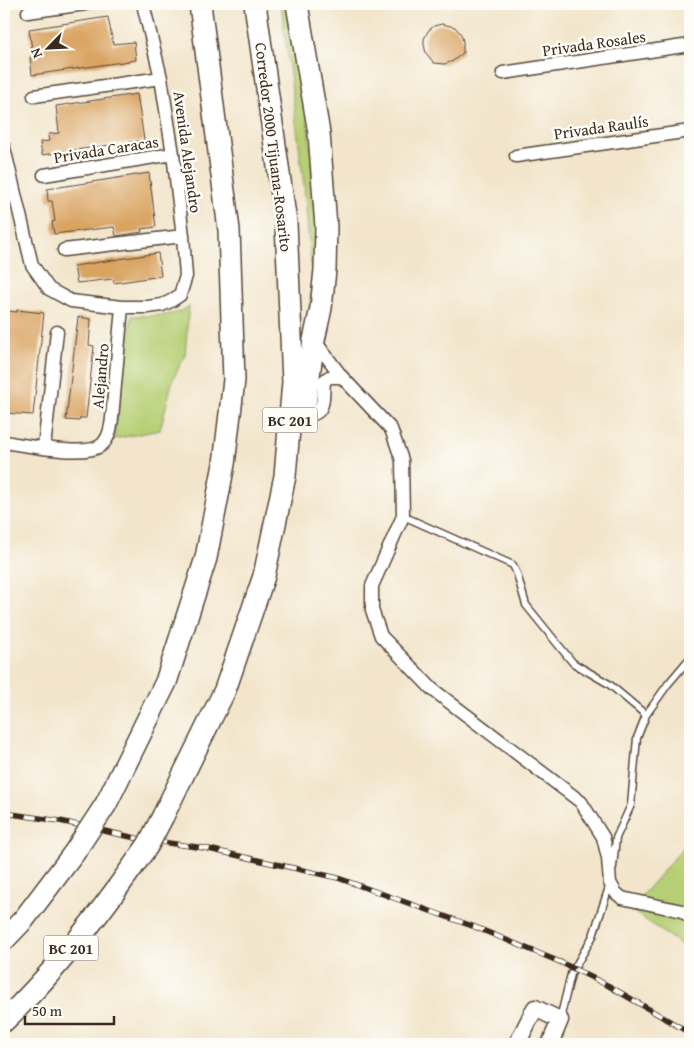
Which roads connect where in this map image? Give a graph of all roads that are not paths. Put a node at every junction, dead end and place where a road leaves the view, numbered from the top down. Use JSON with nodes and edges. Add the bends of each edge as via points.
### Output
{"nodes":[{"id":1,"x":86,"y":4,"type":"edge"},
{"id":2,"x":143,"y":4,"type":"edge"},
{"id":3,"x":200,"y":4,"type":"edge"},
{"id":4,"x":255,"y":4,"type":"edge"},
{"id":5,"x":297,"y":4,"type":"edge"},
{"id":6,"x":28,"y":12,"type":"dead end"},
{"id":7,"x":690,"y":45,"type":"edge"},
{"id":8,"x":503,"y":73,"type":"dead end"},
{"id":9,"x":161,"y":78,"type":"junction"},
{"id":10,"x":34,"y":96,"type":"dead end"},
{"id":11,"x":690,"y":131,"type":"edge"},
{"id":12,"x":4,"y":148,"type":"edge"},
{"id":13,"x":173,"y":154,"type":"junction"},
{"id":14,"x":516,"y":156,"type":"dead end"},
{"id":15,"x":44,"y":175,"type":"dead end"},
{"id":16,"x":183,"y":236,"type":"junction"},
{"id":17,"x":64,"y":250,"type":"dead end"},
{"id":18,"x":122,"y":307,"type":"junction"},
{"id":19,"x":57,"y":332,"type":"dead end"},
{"id":20,"x":314,"y":340,"type":"junction"},
{"id":21,"x":342,"y":377,"type":"junction"},
{"id":22,"x":297,"y":417,"type":"junction"},
{"id":23,"x":4,"y":442,"type":"edge"},
{"id":24,"x":44,"y":448,"type":"junction"},
{"id":25,"x":403,"y":516,"type":"junction"},
{"id":26,"x":690,"y":658,"type":"edge"},
{"id":27,"x":646,"y":715,"type":"junction"},
{"id":28,"x":610,"y":882,"type":"junction"},
{"id":29,"x":690,"y":917,"type":"edge"},
{"id":30,"x":4,"y":940,"type":"edge"},
{"id":31,"x":560,"y":1020,"type":"junction"},
{"id":32,"x":4,"y":1021,"type":"edge"},
{"id":33,"x":517,"y":1044,"type":"edge"},
{"id":34,"x":550,"y":1044,"type":"edge"}],
"edges":[{"from":1,"to":6,"type":"street"},
{"from":2,"to":9,"type":"street","name":"Avenida Alejandro"},
{"from":3,"to":30,"type":"highway","bridge":true,"via":[[229,230],[234,380],[224,464],[206,558],[166,682],[106,804],[74,853]]},
{"from":4,"to":22,"type":"highway","name":"Corredor 2000 Tijuana-Rosarito","number":"BC 201","via":[[286,223]]},
{"from":5,"to":20,"type":"highway","via":[[319,133],[326,227],[321,308]]},
{"from":7,"to":8,"type":"street","name":"Privada Rosales"},
{"from":9,"to":10,"type":"street"},
{"from":9,"to":13,"type":"street","name":"Avenida Alejandro"},
{"from":11,"to":14,"type":"street","name":"Privada Raulís"},
{"from":12,"to":18,"type":"street","via":[[32,265],[41,279],[49,289],[71,300]]},
{"from":13,"to":15,"type":"street","name":"Privada Caracas"},
{"from":13,"to":16,"type":"street","name":"Avenida Alejandro"},
{"from":16,"to":17,"type":"street"},
{"from":16,"to":18,"type":"street","name":"Avenida Alejandro","via":[[186,276],[180,295],[172,301],[148,307]]},
{"from":18,"to":24,"type":"street","name":"Alejandro","via":[[110,430],[101,445],[93,449]]},
{"from":19,"to":24,"type":"street"},
{"from":20,"to":21,"type":"street"},
{"from":20,"to":22,"type":"highway"},
{"from":21,"to":22,"type":"street","via":[[324,381],[319,413]]},
{"from":21,"to":25,"type":"street","via":[[391,428],[402,460]]},
{"from":22,"to":32,"type":"highway","number":"BC 201","bridge":true,"via":[[302,428],[285,476],[264,576],[226,690],[148,845],[76,942]]},
{"from":23,"to":24,"type":"street"},
{"from":25,"to":27,"type":"lane","via":[[513,565],[526,605],[573,663],[609,684]]},
{"from":25,"to":28,"type":"street","via":[[372,586],[372,610],[381,636],[432,689],[581,802],[603,837]]},
{"from":26,"to":27,"type":"lane"},
{"from":27,"to":28,"type":"lane","via":[[637,738],[630,805],[616,838]]},
{"from":28,"to":29,"type":"street","via":[[622,898],[682,911]]},
{"from":28,"to":31,"type":"lane","via":[[593,936],[571,974]]},
{"from":31,"to":33,"type":"street","via":[[535,1008]]},
{"from":31,"to":34,"type":"street"}]}
